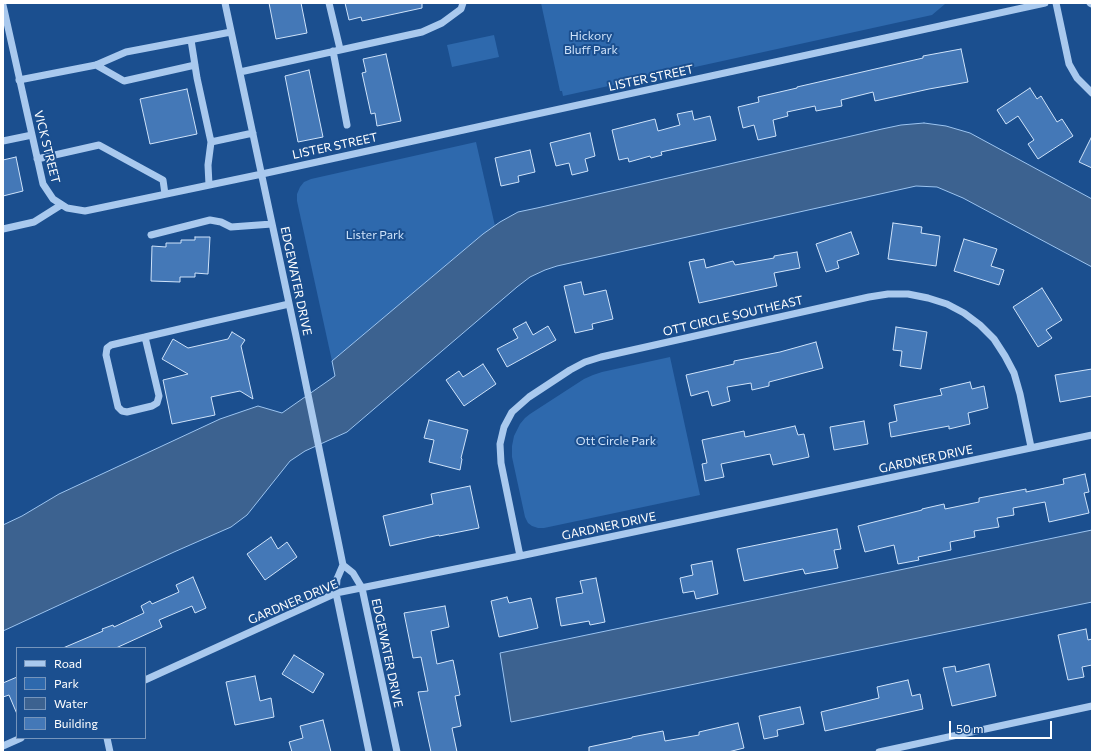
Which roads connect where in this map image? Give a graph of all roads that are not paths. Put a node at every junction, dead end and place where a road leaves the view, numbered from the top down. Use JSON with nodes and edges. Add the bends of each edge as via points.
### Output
{"nodes":[{"id":1,"x":225,"y":3,"type":"edge"},
{"id":2,"x":329,"y":3,"type":"edge"},
{"id":3,"x":463,"y":3,"type":"edge"},
{"id":4,"x":1045,"y":3,"type":"edge"},
{"id":5,"x":1056,"y":3,"type":"edge"},
{"id":6,"x":3,"y":5,"type":"edge"},
{"id":7,"x":232,"y":32,"type":"junction"},
{"id":8,"x":191,"y":40,"type":"junction"},
{"id":9,"x":336,"y":50,"type":"junction"},
{"id":10,"x":96,"y":65,"type":"junction"},
{"id":11,"x":195,"y":65,"type":"junction"},
{"id":12,"x":240,"y":72,"type":"junction"},
{"id":13,"x":20,"y":80,"type":"junction"},
{"id":14,"x":1092,"y":93,"type":"edge"},
{"id":15,"x":348,"y":125,"type":"dead end"},
{"id":16,"x":253,"y":134,"type":"junction"},
{"id":17,"x":32,"y":135,"type":"junction"},
{"id":18,"x":3,"y":141,"type":"edge"},
{"id":19,"x":211,"y":142,"type":"junction"},
{"id":20,"x":37,"y":159,"type":"junction"},
{"id":21,"x":262,"y":174,"type":"junction"},
{"id":22,"x":210,"y":185,"type":"junction"},
{"id":23,"x":165,"y":194,"type":"junction"},
{"id":24,"x":61,"y":205,"type":"junction"},
{"id":25,"x":272,"y":224,"type":"junction"},
{"id":26,"x":3,"y":229,"type":"edge"},
{"id":27,"x":151,"y":235,"type":"dead end"},
{"id":28,"x":290,"y":304,"type":"junction"},
{"id":29,"x":145,"y":337,"type":"junction"},
{"id":30,"x":1092,"y":435,"type":"edge"},
{"id":31,"x":1032,"y":448,"type":"junction"},
{"id":32,"x":520,"y":556,"type":"junction"},
{"id":33,"x":342,"y":565,"type":"junction"},
{"id":34,"x":362,"y":588,"type":"junction"},
{"id":35,"x":336,"y":593,"type":"junction"},
{"id":36,"x":146,"y":680,"type":"edge"},
{"id":37,"x":1092,"y":706,"type":"edge"},
{"id":38,"x":19,"y":739,"type":"edge"},
{"id":39,"x":107,"y":739,"type":"edge"},
{"id":40,"x":3,"y":746,"type":"edge"},
{"id":41,"x":110,"y":752,"type":"edge"},
{"id":42,"x":369,"y":752,"type":"edge"},
{"id":43,"x":397,"y":752,"type":"edge"},
{"id":44,"x":879,"y":752,"type":"edge"}],
"edges":[{"from":1,"to":7,"type":"street","name":"EDGEWATER DRIVE"},
{"from":2,"to":9,"type":"street"},
{"from":3,"to":9,"type":"street","via":[[461,9],[442,23],[422,32]]},
{"from":4,"to":21,"type":"street","name":"LISTER STREET"},
{"from":5,"to":14,"type":"street","via":[[1069,64],[1077,78]]},
{"from":6,"to":13,"type":"street","name":"VICK STREET"},
{"from":7,"to":8,"type":"street"},
{"from":7,"to":12,"type":"street","name":"EDGEWATER DRIVE"},
{"from":8,"to":10,"type":"street","via":[[126,52]]},
{"from":8,"to":11,"type":"street"},
{"from":9,"to":12,"type":"street"},
{"from":9,"to":15,"type":"street"},
{"from":10,"to":11,"type":"street","via":[[124,81]]},
{"from":10,"to":13,"type":"street"},
{"from":11,"to":19,"type":"street"},
{"from":12,"to":16,"type":"street","name":"EDGEWATER DRIVE"},
{"from":13,"to":17,"type":"street","name":"VICK STREET"},
{"from":16,"to":19,"type":"street"},
{"from":16,"to":21,"type":"street","name":"EDGEWATER DRIVE"},
{"from":17,"to":18,"type":"street"},
{"from":17,"to":20,"type":"street","name":"VICK STREET"},
{"from":19,"to":22,"type":"street","via":[[208,165]]},
{"from":20,"to":23,"type":"street","via":[[99,145],[162,180]]},
{"from":20,"to":24,"type":"street","name":"VICK STREET","via":[[43,184],[53,199]]},
{"from":21,"to":22,"type":"street"},
{"from":21,"to":25,"type":"street","name":"EDGEWATER DRIVE"},
{"from":22,"to":23,"type":"street"},
{"from":23,"to":24,"type":"street","via":[[85,211]]},
{"from":24,"to":26,"type":"street","via":[[34,222]]},
{"from":25,"to":27,"type":"street","via":[[231,227],[210,220]]},
{"from":25,"to":28,"type":"street","name":"EDGEWATER DRIVE"},
{"from":28,"to":29,"type":"street"},
{"from":28,"to":33,"type":"street","name":"EDGEWATER DRIVE"},
{"from":29,"to":29,"type":"street","via":[[107,348],[106,355],[118,407],[122,411],[127,412],[157,403],[159,396]]},
{"from":30,"to":31,"type":"street","name":"GARDNER DRIVE"},
{"from":31,"to":32,"type":"street","name":"GARDNER DRIVE"},
{"from":31,"to":32,"type":"street","name":"OTT CIRCLE SOUTHEAST","via":[[1014,373],[994,339],[980,325],[947,304],[928,298],[908,294],[869,297],[602,357],[585,362],[529,397],[512,412],[504,427],[500,444],[501,463]]},
{"from":32,"to":34,"type":"street","name":"GARDNER DRIVE"},
{"from":33,"to":34,"type":"street","name":"EDGEWATER DRIVE","via":[[353,573]]},
{"from":33,"to":35,"type":"street","name":"EDGEWATER DRIVE"},
{"from":34,"to":35,"type":"street","name":"GARDNER DRIVE"},
{"from":34,"to":43,"type":"street","name":"EDGEWATER DRIVE"},
{"from":35,"to":36,"type":"street","name":"GARDNER DRIVE"},
{"from":35,"to":42,"type":"street","name":"EDGEWATER DRIVE"},
{"from":37,"to":44,"type":"street"},
{"from":38,"to":40,"type":"street"},
{"from":39,"to":41,"type":"street"}]}
